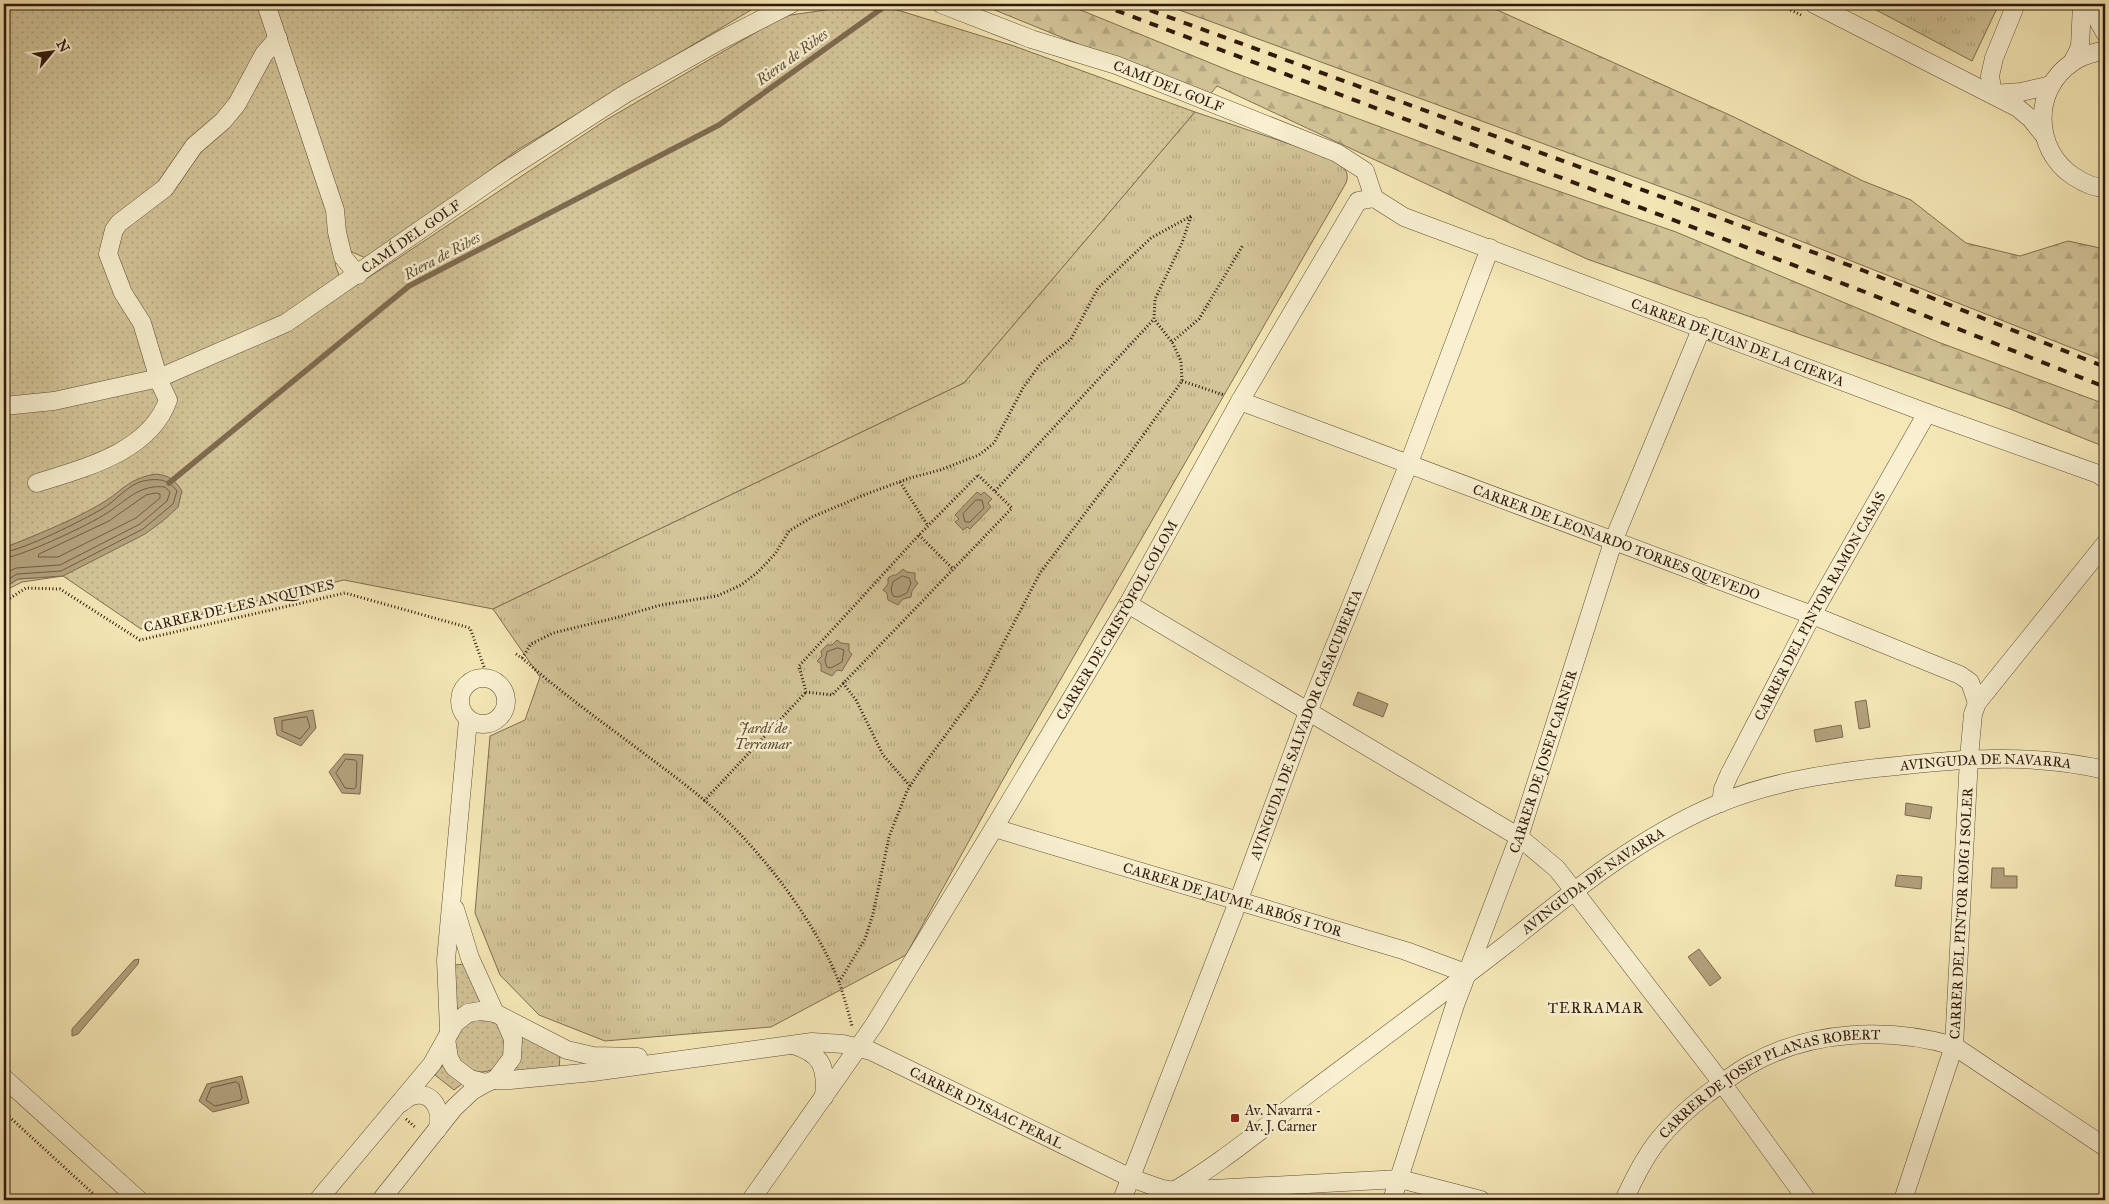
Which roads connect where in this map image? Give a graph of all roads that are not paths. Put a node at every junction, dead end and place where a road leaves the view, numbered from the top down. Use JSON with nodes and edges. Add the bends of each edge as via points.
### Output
{"nodes":[{"id":1,"x":266,"y":4,"type":"edge"},
{"id":2,"x":791,"y":4,"type":"edge"},
{"id":3,"x":941,"y":4,"type":"edge"},
{"id":4,"x":1814,"y":4,"type":"edge"},
{"id":5,"x":2016,"y":4,"type":"edge"},
{"id":6,"x":2082,"y":4,"type":"edge"},
{"id":7,"x":2089,"y":4,"type":"edge"},
{"id":8,"x":2105,"y":33,"type":"edge"},
{"id":9,"x":278,"y":38,"type":"junction"},
{"id":10,"x":2105,"y":50,"type":"edge"},
{"id":11,"x":2073,"y":61,"type":"junction"},
{"id":12,"x":2051,"y":85,"type":"junction"},
{"id":13,"x":1993,"y":94,"type":"junction"},
{"id":14,"x":2044,"y":134,"type":"junction"},
{"id":15,"x":2081,"y":182,"type":"junction"},
{"id":16,"x":2105,"y":188,"type":"edge"},
{"id":17,"x":1374,"y":198,"type":"junction"},
{"id":18,"x":2105,"y":202,"type":"edge"},
{"id":19,"x":1490,"y":248,"type":"junction"},
{"id":20,"x":358,"y":275,"type":"junction"},
{"id":21,"x":1702,"y":327,"type":"junction"},
{"id":22,"x":159,"y":378,"type":"junction"},
{"id":23,"x":1240,"y":401,"type":"junction"},
{"id":24,"x":4,"y":406,"type":"edge"},
{"id":25,"x":1927,"y":413,"type":"junction"},
{"id":26,"x":1409,"y":463,"type":"junction"},
{"id":27,"x":2105,"y":479,"type":"edge"},
{"id":28,"x":37,"y":483,"type":"dead end"},
{"id":29,"x":1614,"y":540,"type":"junction"},
{"id":30,"x":2105,"y":544,"type":"edge"},
{"id":31,"x":1128,"y":604,"type":"junction"},
{"id":32,"x":1812,"y":614,"type":"junction"},
{"id":33,"x":1977,"y":703,"type":"junction"},
{"id":34,"x":1308,"y":712,"type":"junction"},
{"id":35,"x":468,"y":720,"type":"junction"},
{"id":36,"x":1969,"y":758,"type":"junction"},
{"id":37,"x":2105,"y":770,"type":"edge"},
{"id":38,"x":1721,"y":803,"type":"junction"},
{"id":39,"x":994,"y":828,"type":"junction"},
{"id":40,"x":1519,"y":837,"type":"junction"},
{"id":41,"x":452,"y":891,"type":"junction"},
{"id":42,"x":1574,"y":891,"type":"junction"},
{"id":43,"x":1238,"y":902,"type":"junction"},
{"id":44,"x":1468,"y":974,"type":"junction"},
{"id":45,"x":500,"y":1016,"type":"junction"},
{"id":46,"x":447,"y":1035,"type":"junction"},
{"id":47,"x":792,"y":1045,"type":"junction"},
{"id":48,"x":1954,"y":1046,"type":"junction"},
{"id":49,"x":859,"y":1048,"type":"junction"},
{"id":50,"x":685,"y":1059,"type":"junction"},
{"id":51,"x":4,"y":1078,"type":"edge"},
{"id":52,"x":490,"y":1082,"type":"junction"},
{"id":53,"x":1722,"y":1083,"type":"junction"},
{"id":54,"x":824,"y":1096,"type":"junction"},
{"id":55,"x":397,"y":1106,"type":"junction"},
{"id":56,"x":433,"y":1135,"type":"junction"},
{"id":57,"x":2105,"y":1147,"type":"edge"},
{"id":58,"x":1131,"y":1178,"type":"junction"},
{"id":59,"x":1400,"y":1179,"type":"junction"},
{"id":60,"x":1175,"y":1191,"type":"junction"},
{"id":61,"x":139,"y":1200,"type":"edge"},
{"id":62,"x":318,"y":1200,"type":"edge"},
{"id":63,"x":381,"y":1200,"type":"edge"},
{"id":64,"x":751,"y":1200,"type":"edge"},
{"id":65,"x":1122,"y":1200,"type":"edge"},
{"id":66,"x":1158,"y":1200,"type":"edge"},
{"id":67,"x":1392,"y":1200,"type":"edge"},
{"id":68,"x":1481,"y":1200,"type":"edge"},
{"id":69,"x":1624,"y":1200,"type":"edge"},
{"id":70,"x":1807,"y":1200,"type":"edge"},
{"id":71,"x":1903,"y":1200,"type":"edge"}],
"edges":[{"from":1,"to":9,"type":"street"},
{"from":2,"to":20,"type":"street","name":"CAMÍ DEL GOLF","via":[[625,94],[505,171]]},
{"from":3,"to":17,"type":"street","name":"CAMÍ DEL GOLF","via":[[1030,39],[1116,66],[1337,153],[1364,170]]},
{"from":4,"to":13,"type":"street"},
{"from":5,"to":13,"type":"street","via":[[1994,58],[1990,76]]},
{"from":6,"to":11,"type":"street","via":[[2080,47]]},
{"from":7,"to":8,"type":"street"},
{"from":9,"to":20,"type":"street","via":[[335,210],[343,257]]},
{"from":9,"to":22,"type":"street","via":[[264,54],[237,104],[223,121],[194,146],[165,188],[114,230],[108,254],[123,293],[142,323]]},
{"from":10,"to":11,"type":"street"},
{"from":11,"to":12,"type":"street"},
{"from":12,"to":13,"type":"street"},
{"from":12,"to":14,"type":"street","via":[[2044,100]]},
{"from":13,"to":14,"type":"street","via":[[2018,108]]},
{"from":14,"to":15,"type":"street","via":[[2051,153],[2064,170]]},
{"from":15,"to":16,"type":"street"},
{"from":15,"to":18,"type":"street"},
{"from":17,"to":19,"type":"street","name":"CARRER DE JUAN DE LA CIERVA","via":[[1404,217]]},
{"from":17,"to":23,"type":"street","name":"CARRER DE CRISTÒFOL COLOM","via":[[1358,201]]},
{"from":19,"to":21,"type":"street","name":"CARRER DE JUAN DE LA CIERVA"},
{"from":19,"to":26,"type":"street","name":"AVINGUDA DE SALVADOR CASACUBERTA"},
{"from":20,"to":22,"type":"street","name":"CAMÍ DEL GOLF","via":[[286,323]]},
{"from":21,"to":25,"type":"street","name":"CARRER DE JUAN DE LA CIERVA"},
{"from":21,"to":29,"type":"street","name":"CARRER DE JOSEP CARNER"},
{"from":22,"to":24,"type":"street","name":"CAMÍ DEL GOLF","via":[[54,401]]},
{"from":22,"to":28,"type":"street","via":[[168,400],[153,428],[100,462]]},
{"from":23,"to":26,"type":"street","name":"CARRER DE LEONARDO TORRES QUEVEDO"},
{"from":23,"to":31,"type":"street","name":"CARRER DE CRISTÒFOL COLOM"},
{"from":25,"to":27,"type":"street","name":"CARRER DE JUAN DE LA CIERVA"},
{"from":25,"to":32,"type":"street","name":"CARRER DEL PINTOR RAMON CASAS"},
{"from":26,"to":29,"type":"street","name":"CARRER DE LEONARDO TORRES QUEVEDO"},
{"from":26,"to":34,"type":"street","name":"AVINGUDA DE SALVADOR CASACUBERTA"},
{"from":29,"to":32,"type":"street","name":"CARRER DE LEONARDO TORRES QUEVEDO"},
{"from":29,"to":40,"type":"street","name":"CARRER DE JOSEP CARNER"},
{"from":30,"to":33,"type":"street","name":"CARRER DEL PINTOR ROIG I SOLER"},
{"from":31,"to":34,"type":"street"},
{"from":31,"to":39,"type":"street","name":"CARRER DE CRISTÒFOL COLOM"},
{"from":32,"to":33,"type":"street","name":"CARRER DE LEONARDO TORRES QUEVEDO","via":[[1960,675],[1970,682]]},
{"from":32,"to":38,"type":"street","name":"CARRER DEL PINTOR RAMON CASAS","via":[[1729,775]]},
{"from":33,"to":36,"type":"street","name":"CARRER DEL PINTOR ROIG I SOLER"},
{"from":34,"to":40,"type":"street"},
{"from":34,"to":43,"type":"street","name":"AVINGUDA DE SALVADOR CASACUBERTA"},
{"from":35,"to":35,"type":"street","via":[[460,704],[462,689],[473,679],[495,681],[505,693],[505,708],[501,715],[488,724]]},
{"from":35,"to":41,"type":"street"},
{"from":36,"to":37,"type":"street","name":"AVINGUDA DE NAVARRA","via":[[2041,759]]},
{"from":36,"to":38,"type":"street","name":"AVINGUDA DE NAVARRA","via":[[1823,775]]},
{"from":36,"to":48,"type":"street","name":"CARRER DEL PINTOR ROIG I SOLER"},
{"from":38,"to":42,"type":"street","name":"AVINGUDA DE NAVARRA","via":[[1652,839]]},
{"from":39,"to":43,"type":"street","name":"CARRER DE JAUME ARBÓS I TOR"},
{"from":39,"to":49,"type":"street","name":"CARRER DE CRISTÒFOL COLOM"},
{"from":40,"to":42,"type":"street","via":[[1556,869]]},
{"from":40,"to":44,"type":"street","name":"CARRER DE JOSEP CARNER"},
{"from":41,"to":45,"type":"street","via":[[462,935]]},
{"from":41,"to":46,"type":"street","via":[[446,960]]},
{"from":42,"to":44,"type":"street","name":"AVINGUDA DE NAVARRA"},
{"from":42,"to":53,"type":"street"},
{"from":43,"to":44,"type":"street","name":"CARRER DE JAUME ARBÓS I TOR","via":[[1406,951]]},
{"from":43,"to":58,"type":"street","name":"AVINGUDA DE SALVADOR CASACUBERTA"},
{"from":44,"to":59,"type":"street","name":"CARRER DE JOSEP CARNER","via":[[1455,1005]]},
{"from":44,"to":60,"type":"street","name":"AVINGUDA DE NAVARRA"},
{"from":45,"to":46,"type":"street","via":[[480,1011],[468,1013]]},
{"from":45,"to":50,"type":"street","name":"CARRER D'ISAAC PERAL","via":[[567,1050],[593,1056]]},
{"from":45,"to":52,"type":"street","via":[[511,1031],[514,1048],[512,1058],[502,1073]]},
{"from":46,"to":52,"type":"street","via":[[449,1058],[454,1066],[470,1079]]},
{"from":46,"to":55,"type":"street","via":[[432,1064]]},
{"from":47,"to":49,"type":"street","name":"CARRER D'ISAAC PERAL","via":[[829,1042]]},
{"from":47,"to":50,"type":"street","name":"CARRER D'ISAAC PERAL"},
{"from":47,"to":54,"type":"street","via":[[816,1057],[824,1072]]},
{"from":48,"to":53,"type":"street","name":"CARRER DE JOSEP PLANAS ROBERT","via":[[1926,1038],[1889,1034],[1828,1038],[1775,1052]]},
{"from":48,"to":57,"type":"street","name":"CARRER DE JOSEP PLANAS ROBERT"},
{"from":48,"to":71,"type":"street","name":"CARRER DEL PINTOR ROIG I SOLER"},
{"from":49,"to":54,"type":"street","name":"CARRER DE CRISTÒFOL COLOM"},
{"from":49,"to":58,"type":"street","name":"CARRER D'ISAAC PERAL"},
{"from":50,"to":52,"type":"street","name":"CARRER D'ISAAC PERAL"},
{"from":51,"to":61,"type":"street"},
{"from":52,"to":56,"type":"street","via":[[472,1091]]},
{"from":53,"to":69,"type":"street","name":"CARRER DE JOSEP PLANAS ROBERT","via":[[1685,1111],[1660,1138],[1641,1165]]},
{"from":53,"to":70,"type":"street"},
{"from":54,"to":64,"type":"street","name":"CARRER DE CRISTÒFOL COLOM"},
{"from":55,"to":56,"type":"street","via":[[418,1095],[432,1101],[440,1114]]},
{"from":55,"to":62,"type":"street"},
{"from":56,"to":63,"type":"street"},
{"from":58,"to":60,"type":"street","name":"CARRER D'ISAAC PERAL"},
{"from":58,"to":65,"type":"street","name":"AVINGUDA DE SALVADOR CASACUBERTA"},
{"from":59,"to":60,"type":"street"},
{"from":59,"to":67,"type":"street","name":"CARRER DE JOSEP CARNER"},
{"from":59,"to":68,"type":"street"},
{"from":60,"to":66,"type":"street","name":"AVINGUDA DE NAVARRA"}]}
